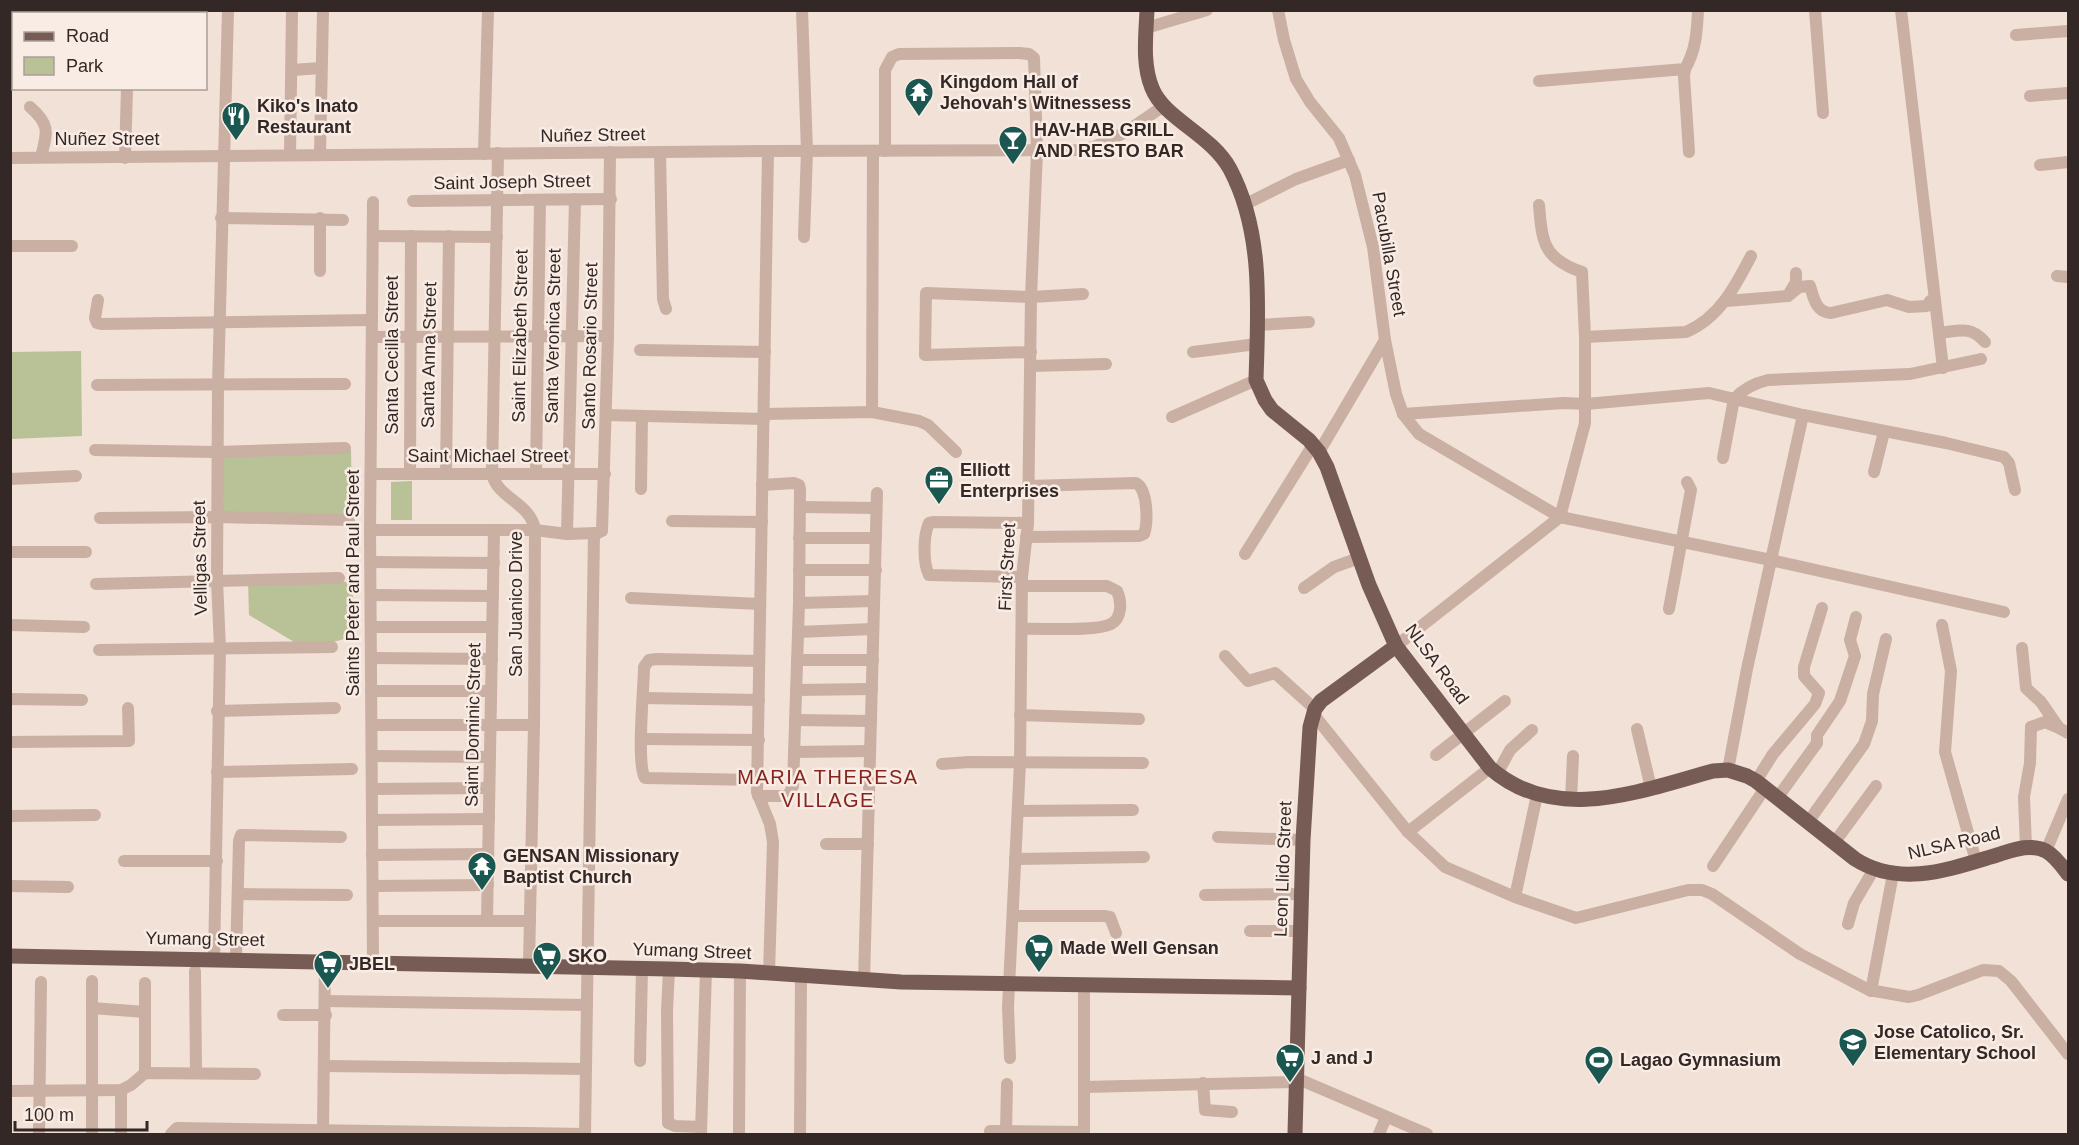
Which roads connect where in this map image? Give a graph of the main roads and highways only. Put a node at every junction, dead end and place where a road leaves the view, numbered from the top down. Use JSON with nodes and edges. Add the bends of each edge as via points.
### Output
{"nodes":[{"id":1,"x":1147,"y":10,"type":"edge"},
{"id":2,"x":1396,"y":646,"type":"junction"},
{"id":3,"x":2068,"y":874,"type":"edge"},
{"id":4,"x":10,"y":956,"type":"edge"},
{"id":5,"x":1299,"y":988,"type":"junction"},
{"id":6,"x":1294,"y":1134,"type":"edge"}],
"edges":[{"from":1,"to":2,"type":"main road","name":"NLSA Road","via":[[1146,56],[1151,86],[1164,106],[1221,156],[1244,205],[1257,272],[1256,380],[1272,410],[1316,448],[1333,481],[1359,558]]},
{"from":2,"to":3,"type":"main road","name":"NLSA Road","via":[[1493,771],[1508,783],[1537,795],[1596,799],[1728,770],[1767,789],[1855,859],[1874,869],[1893,874],[1924,873],[2026,847],[2046,851]]},
{"from":2,"to":5,"type":"main road","name":"Leon Llido Street","via":[[1321,701],[1314,712],[1308,740]]},
{"from":4,"to":5,"type":"main road","name":"Yumang Street","via":[[529,965],[740,971],[864,981]]},
{"from":5,"to":6,"type":"main road","name":"Leon Llido Street"}]}
